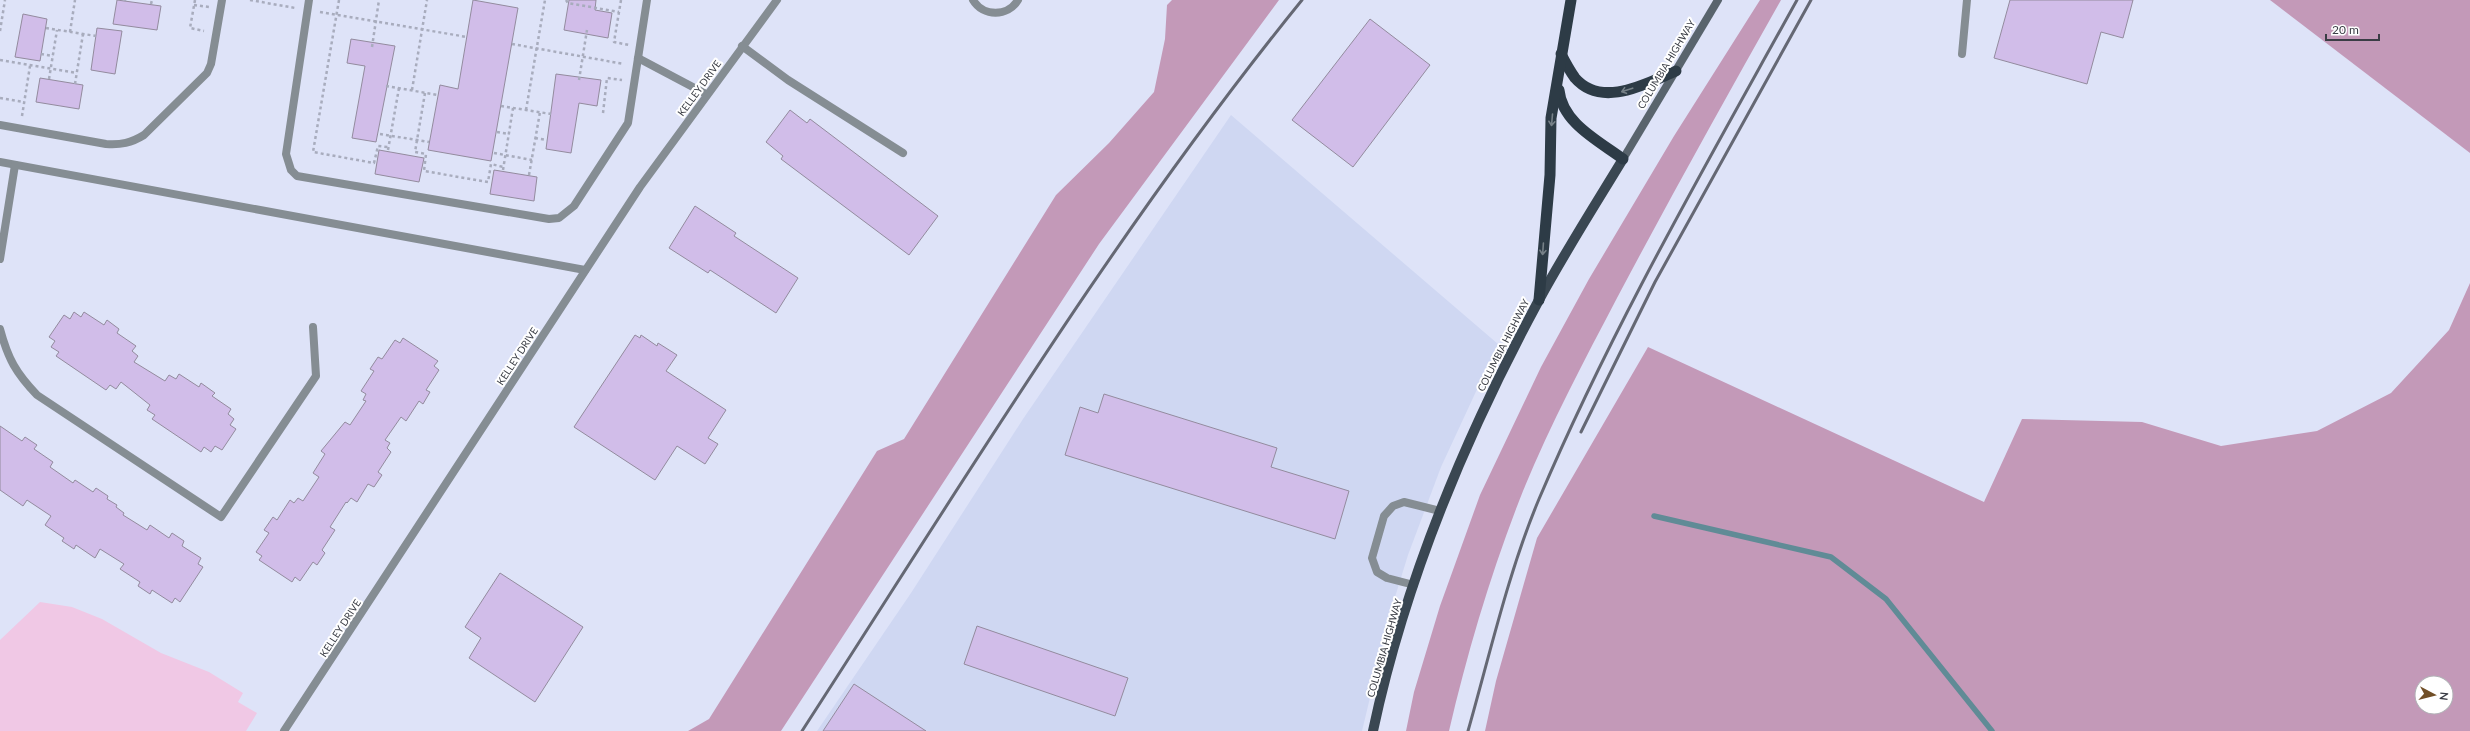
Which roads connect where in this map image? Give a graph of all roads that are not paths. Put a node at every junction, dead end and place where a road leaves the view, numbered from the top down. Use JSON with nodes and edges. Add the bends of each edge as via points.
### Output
{"nodes":[{"id":1,"x":222,"y":0,"type":"edge"},
{"id":2,"x":309,"y":0,"type":"edge"},
{"id":3,"x":647,"y":0,"type":"edge"},
{"id":4,"x":777,"y":0,"type":"edge"},
{"id":5,"x":973,"y":0,"type":"edge"},
{"id":6,"x":1018,"y":0,"type":"edge"},
{"id":7,"x":1571,"y":0,"type":"edge"},
{"id":8,"x":1718,"y":0,"type":"edge"},
{"id":9,"x":1967,"y":0,"type":"edge"},
{"id":10,"x":742,"y":46,"type":"junction"},
{"id":11,"x":1561,"y":54,"type":"junction"},
{"id":12,"x":1962,"y":54,"type":"dead end"},
{"id":13,"x":637,"y":62,"type":"junction"},
{"id":14,"x":1676,"y":71,"type":"junction"},
{"id":15,"x":1558,"y":81,"type":"junction"},
{"id":16,"x":706,"y":94,"type":"junction"},
{"id":17,"x":0,"y":125,"type":"edge"},
{"id":18,"x":903,"y":153,"type":"dead end"},
{"id":19,"x":1623,"y":159,"type":"junction"},
{"id":20,"x":0,"y":162,"type":"edge"},
{"id":21,"x":15,"y":165,"type":"junction"},
{"id":22,"x":0,"y":259,"type":"edge"},
{"id":23,"x":585,"y":270,"type":"junction"},
{"id":24,"x":1539,"y":300,"type":"junction"},
{"id":25,"x":313,"y":327,"type":"dead end"},
{"id":26,"x":0,"y":329,"type":"edge"},
{"id":27,"x":1440,"y":511,"type":"junction"},
{"id":28,"x":1414,"y":585,"type":"junction"},
{"id":29,"x":284,"y":731,"type":"edge"},
{"id":30,"x":1373,"y":731,"type":"edge"}],
"edges":[{"from":1,"to":17,"type":"street","via":[[211,64],[207,73],[144,135],[133,142],[106,144]]},
{"from":2,"to":13,"type":"street","via":[[286,154],[291,170],[297,176],[541,218],[559,218],[574,206],[628,123]]},
{"from":3,"to":13,"type":"street"},
{"from":4,"to":10,"type":"street","name":"KELLEY DRIVE"},
{"from":5,"to":6,"type":"street","via":[[993,14],[1006,11]]},
{"from":7,"to":11,"type":"highway"},
{"from":8,"to":14,"type":"main road","name":"COLUMBIA HIGHWAY"},
{"from":9,"to":12,"type":"street"},
{"from":10,"to":16,"type":"street","name":"KELLEY DRIVE"},
{"from":10,"to":18,"type":"street","via":[[788,80]]},
{"from":14,"to":11,"type":"highway","one_way":true,"via":[[1620,92],[1605,93],[1589,88],[1576,79]]},
{"from":11,"to":15,"type":"highway"},
{"from":13,"to":16,"type":"street"},
{"from":14,"to":19,"type":"main road","name":"COLUMBIA HIGHWAY"},
{"from":15,"to":19,"type":"highway","via":[[1560,99],[1566,114]]},
{"from":15,"to":24,"type":"highway","one_way":true,"via":[[1551,118],[1550,175]]},
{"from":16,"to":23,"type":"street","name":"KELLEY DRIVE"},
{"from":19,"to":24,"type":"main road","name":"COLUMBIA HIGHWAY"},
{"from":20,"to":21,"type":"street"},
{"from":21,"to":22,"type":"street"},
{"from":21,"to":23,"type":"street"},
{"from":23,"to":29,"type":"street","name":"KELLEY DRIVE"},
{"from":24,"to":27,"type":"main road","name":"COLUMBIA HIGHWAY","via":[[1472,434]]},
{"from":25,"to":26,"type":"street","via":[[316,376],[221,517],[37,395],[17,374],[4,347]]},
{"from":27,"to":28,"type":"main road","name":"COLUMBIA HIGHWAY"},
{"from":27,"to":28,"type":"street","via":[[1404,502],[1392,506],[1384,516],[1372,558],[1377,572],[1387,578]]},
{"from":28,"to":30,"type":"main road","name":"COLUMBIA HIGHWAY"}]}
